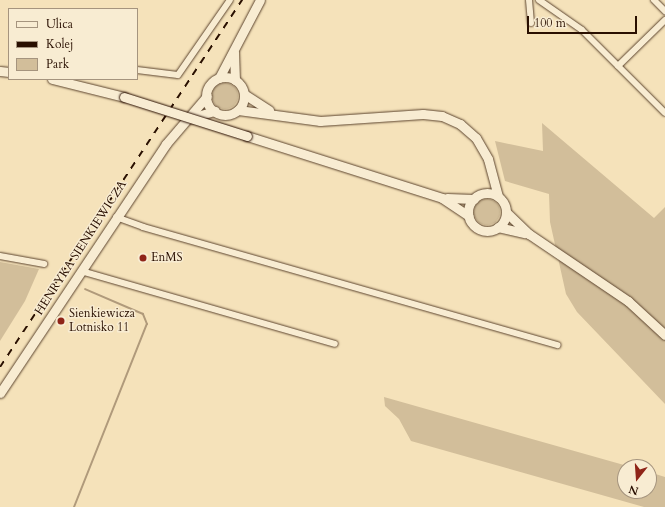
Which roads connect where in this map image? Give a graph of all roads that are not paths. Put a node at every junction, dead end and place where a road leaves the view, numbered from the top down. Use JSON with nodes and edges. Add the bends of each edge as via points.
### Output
{"nodes":[{"id":1,"x":230,"y":0,"type":"edge"},
{"id":2,"x":260,"y":0,"type":"edge"},
{"id":3,"x":529,"y":0,"type":"edge"},
{"id":4,"x":539,"y":0,"type":"edge"},
{"id":5,"x":654,"y":0,"type":"edge"},
{"id":6,"x":665,"y":11,"type":"edge"},
{"id":7,"x":665,"y":20,"type":"edge"},
{"id":8,"x":531,"y":23,"type":"dead end"},
{"id":9,"x":234,"y":48,"type":"junction"},
{"id":10,"x":618,"y":66,"type":"junction"},
{"id":11,"x":138,"y":70,"type":"edge"},
{"id":12,"x":218,"y":78,"type":"junction"},
{"id":13,"x":56,"y":80,"type":"edge"},
{"id":14,"x":235,"y":80,"type":"junction"},
{"id":15,"x":244,"y":94,"type":"junction"},
{"id":16,"x":207,"y":96,"type":"junction"},
{"id":17,"x":238,"y":110,"type":"junction"},
{"id":18,"x":215,"y":111,"type":"junction"},
{"id":19,"x":277,"y":114,"type":"junction"},
{"id":20,"x":665,"y":114,"type":"edge"},
{"id":21,"x":187,"y":120,"type":"junction"},
{"id":22,"x":490,"y":169,"type":"junction"},
{"id":23,"x":477,"y":197,"type":"junction"},
{"id":24,"x":498,"y":197,"type":"junction"},
{"id":25,"x":442,"y":198,"type":"junction"},
{"id":26,"x":506,"y":212,"type":"junction"},
{"id":27,"x":116,"y":216,"type":"junction"},
{"id":28,"x":469,"y":216,"type":"junction"},
{"id":29,"x":498,"y":228,"type":"junction"},
{"id":30,"x":529,"y":234,"type":"junction"},
{"id":31,"x":0,"y":256,"type":"edge"},
{"id":32,"x":44,"y":264,"type":"dead end"},
{"id":33,"x":81,"y":270,"type":"junction"},
{"id":34,"x":665,"y":335,"type":"edge"},
{"id":35,"x":335,"y":344,"type":"dead end"},
{"id":36,"x":558,"y":345,"type":"dead end"},
{"id":37,"x":0,"y":393,"type":"edge"}],
"edges":[{"from":1,"to":11,"type":"street","via":[[178,75]]},
{"from":2,"to":9,"type":"main road"},
{"from":3,"to":8,"type":"street"},
{"from":4,"to":10,"type":"street","via":[[582,30]]},
{"from":5,"to":6,"type":"street"},
{"from":7,"to":10,"type":"street"},
{"from":9,"to":12,"type":"main road"},
{"from":9,"to":14,"type":"main road"},
{"from":10,"to":20,"type":"street"},
{"from":12,"to":14,"type":"main road"},
{"from":12,"to":16,"type":"main road","via":[[211,83]]},
{"from":13,"to":25,"type":"main road","bridge":true,"via":[[124,97]]},
{"from":14,"to":15,"type":"main road"},
{"from":15,"to":17,"type":"main road"},
{"from":15,"to":19,"type":"main road"},
{"from":16,"to":18,"type":"main road"},
{"from":16,"to":21,"type":"main road","name":"HENRYKA SIENKIEWICZA"},
{"from":17,"to":18,"type":"main road","via":[[229,114]]},
{"from":17,"to":19,"type":"main road"},
{"from":18,"to":21,"type":"main road"},
{"from":19,"to":22,"type":"main road","via":[[328,121],[423,114],[442,116],[460,124],[476,138]]},
{"from":21,"to":27,"type":"main road","name":"HENRYKA SIENKIEWICZA","via":[[166,144]]},
{"from":22,"to":23,"type":"main road"},
{"from":22,"to":24,"type":"main road"},
{"from":23,"to":24,"type":"main road"},
{"from":23,"to":25,"type":"main road"},
{"from":23,"to":28,"type":"main road"},
{"from":24,"to":26,"type":"main road"},
{"from":25,"to":28,"type":"main road"},
{"from":26,"to":29,"type":"main road"},
{"from":26,"to":30,"type":"main road"},
{"from":27,"to":33,"type":"main road","name":"HENRYKA SIENKIEWICZA"},
{"from":27,"to":36,"type":"street","via":[[143,227]]},
{"from":28,"to":29,"type":"main road","via":[[480,229]]},
{"from":29,"to":30,"type":"main road"},
{"from":30,"to":34,"type":"main road","via":[[584,268]]},
{"from":31,"to":32,"type":"street"},
{"from":33,"to":35,"type":"street"},
{"from":33,"to":37,"type":"main road","name":"HENRYKA SIENKIEWICZA"}]}
